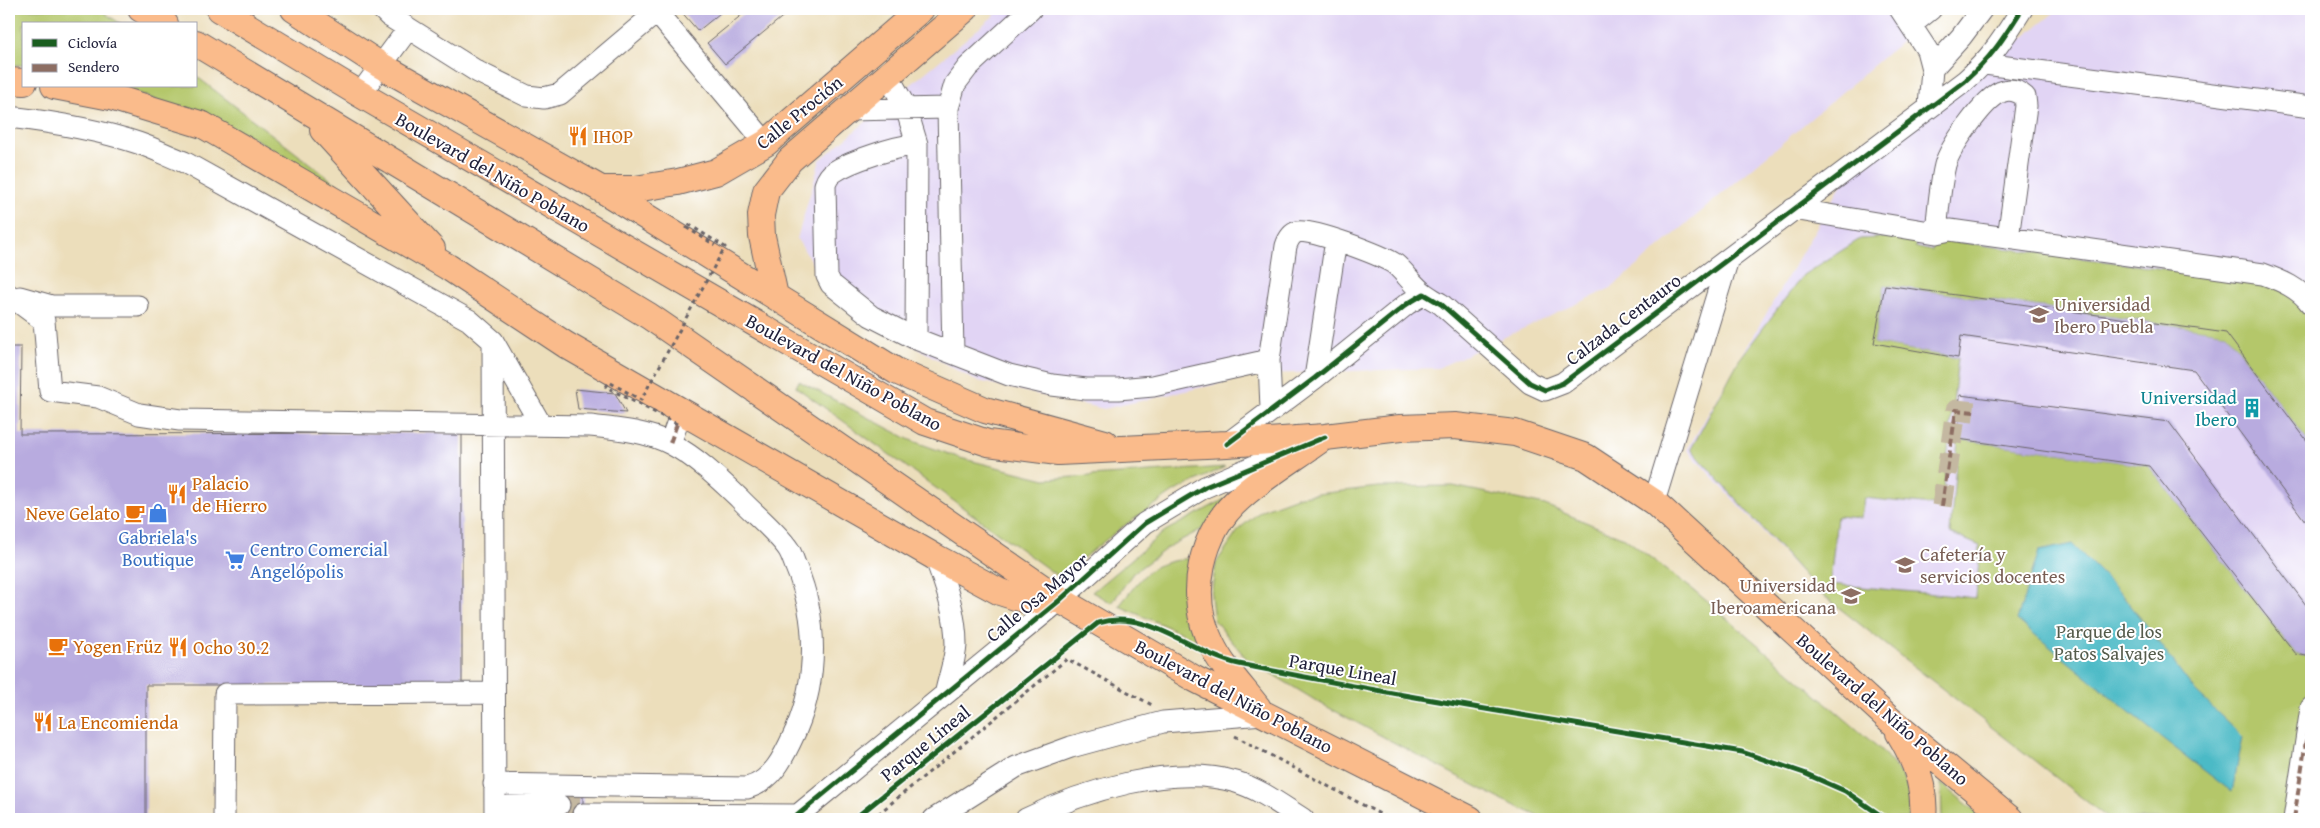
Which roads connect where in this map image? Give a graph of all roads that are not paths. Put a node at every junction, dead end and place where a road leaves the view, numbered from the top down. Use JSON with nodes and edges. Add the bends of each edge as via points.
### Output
{"nodes":[{"id":1,"x":140,"y":9,"type":"edge"},
{"id":2,"x":219,"y":9,"type":"edge"},
{"id":3,"x":294,"y":9,"type":"edge"},
{"id":4,"x":382,"y":9,"type":"edge"},
{"id":5,"x":921,"y":9,"type":"edge"},
{"id":6,"x":966,"y":9,"type":"edge"},
{"id":7,"x":1031,"y":9,"type":"edge"},
{"id":8,"x":1931,"y":9,"type":"edge"},
{"id":9,"x":1982,"y":9,"type":"edge"},
{"id":10,"x":2022,"y":9,"type":"edge"},
{"id":11,"x":655,"y":11,"type":"edge"},
{"id":12,"x":1906,"y":17,"type":"edge"},
{"id":13,"x":162,"y":22,"type":"edge"},
{"id":14,"x":408,"y":29,"type":"junction"},
{"id":15,"x":198,"y":44,"type":"edge"},
{"id":16,"x":1985,"y":64,"type":"junction"},
{"id":17,"x":380,"y":66,"type":"junction"},
{"id":18,"x":1932,"y":69,"type":"junction"},
{"id":19,"x":888,"y":76,"type":"junction"},
{"id":20,"x":9,"y":81,"type":"edge"},
{"id":21,"x":22,"y":82,"type":"edge"},
{"id":22,"x":64,"y":88,"type":"edge"},
{"id":23,"x":360,"y":94,"type":"junction"},
{"id":24,"x":1929,"y":107,"type":"junction"},
{"id":25,"x":2311,"y":107,"type":"edge"},
{"id":26,"x":906,"y":108,"type":"junction"},
{"id":27,"x":948,"y":108,"type":"junction"},
{"id":28,"x":304,"y":109,"type":"junction"},
{"id":29,"x":848,"y":110,"type":"junction"},
{"id":30,"x":9,"y":117,"type":"edge"},
{"id":31,"x":766,"y":142,"type":"junction"},
{"id":32,"x":917,"y":144,"type":"junction"},
{"id":33,"x":600,"y":190,"type":"junction"},
{"id":34,"x":1801,"y":203,"type":"junction"},
{"id":35,"x":1941,"y":228,"type":"junction"},
{"id":36,"x":2008,"y":238,"type":"junction"},
{"id":37,"x":916,"y":240,"type":"junction"},
{"id":38,"x":951,"y":240,"type":"junction"},
{"id":39,"x":1336,"y":240,"type":"junction"},
{"id":40,"x":1728,"y":259,"type":"junction"},
{"id":41,"x":448,"y":267,"type":"junction"},
{"id":42,"x":1424,"y":294,"type":"junction"},
{"id":43,"x":9,"y":295,"type":"edge"},
{"id":44,"x":775,"y":296,"type":"junction"},
{"id":45,"x":2311,"y":304,"type":"edge"},
{"id":46,"x":138,"y":306,"type":"dead end"},
{"id":47,"x":916,"y":339,"type":"junction"},
{"id":48,"x":493,"y":341,"type":"junction"},
{"id":49,"x":953,"y":353,"type":"junction"},
{"id":50,"x":1269,"y":360,"type":"junction"},
{"id":51,"x":1315,"y":378,"type":"junction"},
{"id":52,"x":1271,"y":409,"type":"junction"},
{"id":53,"x":493,"y":424,"type":"junction"},
{"id":54,"x":541,"y":425,"type":"junction"},
{"id":55,"x":1325,"y":437,"type":"junction"},
{"id":56,"x":1227,"y":444,"type":"junction"},
{"id":57,"x":1131,"y":450,"type":"junction"},
{"id":58,"x":1654,"y":502,"type":"junction"},
{"id":59,"x":935,"y":557,"type":"junction"},
{"id":60,"x":1060,"y":600,"type":"junction"},
{"id":61,"x":946,"y":691,"type":"junction"},
{"id":62,"x":494,"y":693,"type":"junction"},
{"id":63,"x":2311,"y":708,"type":"edge"},
{"id":64,"x":1263,"y":714,"type":"junction"},
{"id":65,"x":1889,"y":719,"type":"junction"},
{"id":66,"x":494,"y":784,"type":"junction"},
{"id":67,"x":559,"y":810,"type":"tunnel mouth"},
{"id":68,"x":583,"y":810,"type":"tunnel mouth"},
{"id":69,"x":802,"y":814,"type":"edge"},
{"id":70,"x":497,"y":817,"type":"edge"},
{"id":71,"x":716,"y":818,"type":"edge"},
{"id":72,"x":1031,"y":818,"type":"edge"},
{"id":73,"x":224,"y":819,"type":"edge"},
{"id":74,"x":934,"y":819,"type":"edge"},
{"id":75,"x":1302,"y":819,"type":"edge"},
{"id":76,"x":1470,"y":819,"type":"edge"},
{"id":77,"x":1923,"y":819,"type":"edge"},
{"id":78,"x":2010,"y":819,"type":"edge"},
{"id":79,"x":2294,"y":819,"type":"edge"}],
"edges":[{"from":1,"to":13,"type":"main road"},
{"from":2,"to":23,"type":"main road","name":"Boulevard del Niño Poblano"},
{"from":3,"to":17,"type":"main road"},
{"from":4,"to":14,"type":"street"},
{"from":5,"to":31,"type":"main road","name":"Calle Proción"},
{"from":6,"to":19,"type":"main road","name":"Calle Proción"},
{"from":7,"to":27,"type":"street","via":[[968,67],[955,84]]},
{"from":8,"to":12,"type":"street"},
{"from":9,"to":18,"type":"street"},
{"from":10,"to":16,"type":"street","name":"Calzada Centauro"},
{"from":11,"to":14,"type":"street","via":[[560,94],[544,98],[527,96],[478,72]]},
{"from":11,"to":31,"type":"street"},
{"from":12,"to":18,"type":"street","via":[[1927,50]]},
{"from":14,"to":17,"type":"street"},
{"from":15,"to":28,"type":"main road","name":"Boulevard del Niño Poblano"},
{"from":16,"to":24,"type":"street","name":"Calzada Centauro"},
{"from":16,"to":25,"type":"street"},
{"from":17,"to":23,"type":"street"},
{"from":17,"to":33,"type":"main road"},
{"from":18,"to":24,"type":"street"},
{"from":19,"to":26,"type":"street"},
{"from":19,"to":29,"type":"main road","name":"Calle Proción"},
{"from":20,"to":21,"type":"main road"},
{"from":22,"to":41,"type":"main road","via":[[111,97],[202,125]]},
{"from":23,"to":57,"type":"main road","name":"Boulevard del Niño Poblano","via":[[925,422],[988,444],[1058,452]]},
{"from":24,"to":34,"type":"street","name":"Calzada Centauro"},
{"from":26,"to":27,"type":"street"},
{"from":26,"to":29,"type":"street"},
{"from":26,"to":32,"type":"street"},
{"from":27,"to":38,"type":"street"},
{"from":28,"to":41,"type":"main road"},
{"from":28,"to":60,"type":"main road","name":"Boulevard del Niño Poblano","via":[[649,316]]},
{"from":29,"to":44,"type":"main road","name":"Calle Proción","via":[[790,160],[766,191],[761,215],[762,236]]},
{"from":30,"to":48,"type":"street","via":[[97,132],[138,143],[184,162],[469,320]]},
{"from":31,"to":33,"type":"main road","name":"Calle Proción","via":[[716,172],[635,189]]},
{"from":32,"to":37,"type":"street"},
{"from":32,"to":47,"type":"street","via":[[870,156],[834,172],[825,185],[827,276],[831,284],[871,316]]},
{"from":33,"to":44,"type":"main road"},
{"from":34,"to":35,"type":"street"},
{"from":34,"to":40,"type":"street","name":"Calzada Centauro"},
{"from":35,"to":36,"type":"street"},
{"from":35,"to":36,"type":"street","via":[[1946,163],[1969,125],[1992,98],[2007,90],[2019,92],[2025,98],[2026,106]]},
{"from":36,"to":45,"type":"street","via":[[2263,274],[2304,294]]},
{"from":37,"to":38,"type":"street"},
{"from":37,"to":47,"type":"street"},
{"from":38,"to":49,"type":"street"},
{"from":39,"to":42,"type":"street","name":"Calzada Centauro","via":[[1394,264]]},
{"from":39,"to":50,"type":"street","name":"Calzada Centauro","via":[[1306,230],[1289,238]]},
{"from":39,"to":51,"type":"street"},
{"from":40,"to":42,"type":"street","name":"Calzada Centauro","via":[[1563,384],[1546,390],[1530,383],[1441,304]]},
{"from":40,"to":58,"type":"street"},
{"from":41,"to":59,"type":"main road","via":[[566,345]]},
{"from":42,"to":51,"type":"street"},
{"from":43,"to":46,"type":"street","via":[[52,306]]},
{"from":43,"to":53,"type":"street","via":[[44,321],[50,391],[98,397],[139,414],[180,420]]},
{"from":44,"to":57,"type":"main road","via":[[896,371],[985,410]]},
{"from":47,"to":49,"type":"street"},
{"from":48,"to":53,"type":"street"},
{"from":48,"to":54,"type":"street"},
{"from":49,"to":50,"type":"street","via":[[1009,375],[1052,385],[1102,389],[1153,386]]},
{"from":50,"to":52,"type":"street"},
{"from":51,"to":52,"type":"street"},
{"from":52,"to":56,"type":"street"},
{"from":53,"to":54,"type":"street"},
{"from":53,"to":62,"type":"street"},
{"from":54,"to":66,"type":"street","via":[[674,434],[760,520],[789,550],[802,582],[813,648],[807,695],[802,716],[788,747],[770,776],[747,788]]},
{"from":55,"to":56,"type":"main road","name":"Boulevard del Niño Poblano"},
{"from":55,"to":58,"type":"main road","name":"Boulevard del Niño Poblano","via":[[1400,428],[1454,426],[1515,433],[1586,458]]},
{"from":55,"to":60,"type":"street","name":"Calle Osa Mayor","via":[[1204,487],[1145,523]]},
{"from":55,"to":64,"type":"main road","via":[[1240,498],[1220,520],[1202,559],[1198,593],[1201,618],[1210,642]]},
{"from":56,"to":57,"type":"main road","name":"Boulevard del Niño Poblano"},
{"from":58,"to":65,"type":"main road","name":"Boulevard del Niño Poblano"},
{"from":59,"to":60,"type":"main road","via":[[1000,592],[1025,600]]},
{"from":59,"to":61,"type":"street","via":[[949,593],[956,646]]},
{"from":60,"to":61,"type":"street","name":"Calle Osa Mayor"},
{"from":60,"to":64,"type":"main road","name":"Boulevard del Niño Poblano","via":[[1195,679]]},
{"from":61,"to":69,"type":"street","name":"Calle Osa Mayor"},
{"from":62,"to":66,"type":"street"},
{"from":62,"to":73,"type":"street","via":[[224,694]]},
{"from":63,"to":79,"type":"street"},
{"from":64,"to":74,"type":"street","via":[[1163,722],[1071,747],[1016,767]]},
{"from":64,"to":76,"type":"main road","name":"Boulevard del Niño Poblano"},
{"from":65,"to":77,"type":"main road","via":[[1916,767],[1924,805]]},
{"from":65,"to":78,"type":"main road","name":"Boulevard del Niño Poblano"},
{"from":66,"to":70,"type":"street"},
{"from":67,"to":70,"type":"street","via":[[508,806]]},
{"from":68,"to":71,"type":"street"},
{"from":69,"to":71,"type":"street"},
{"from":72,"to":75,"type":"street","via":[[1084,795],[1155,778],[1193,776],[1237,782]]}]}
